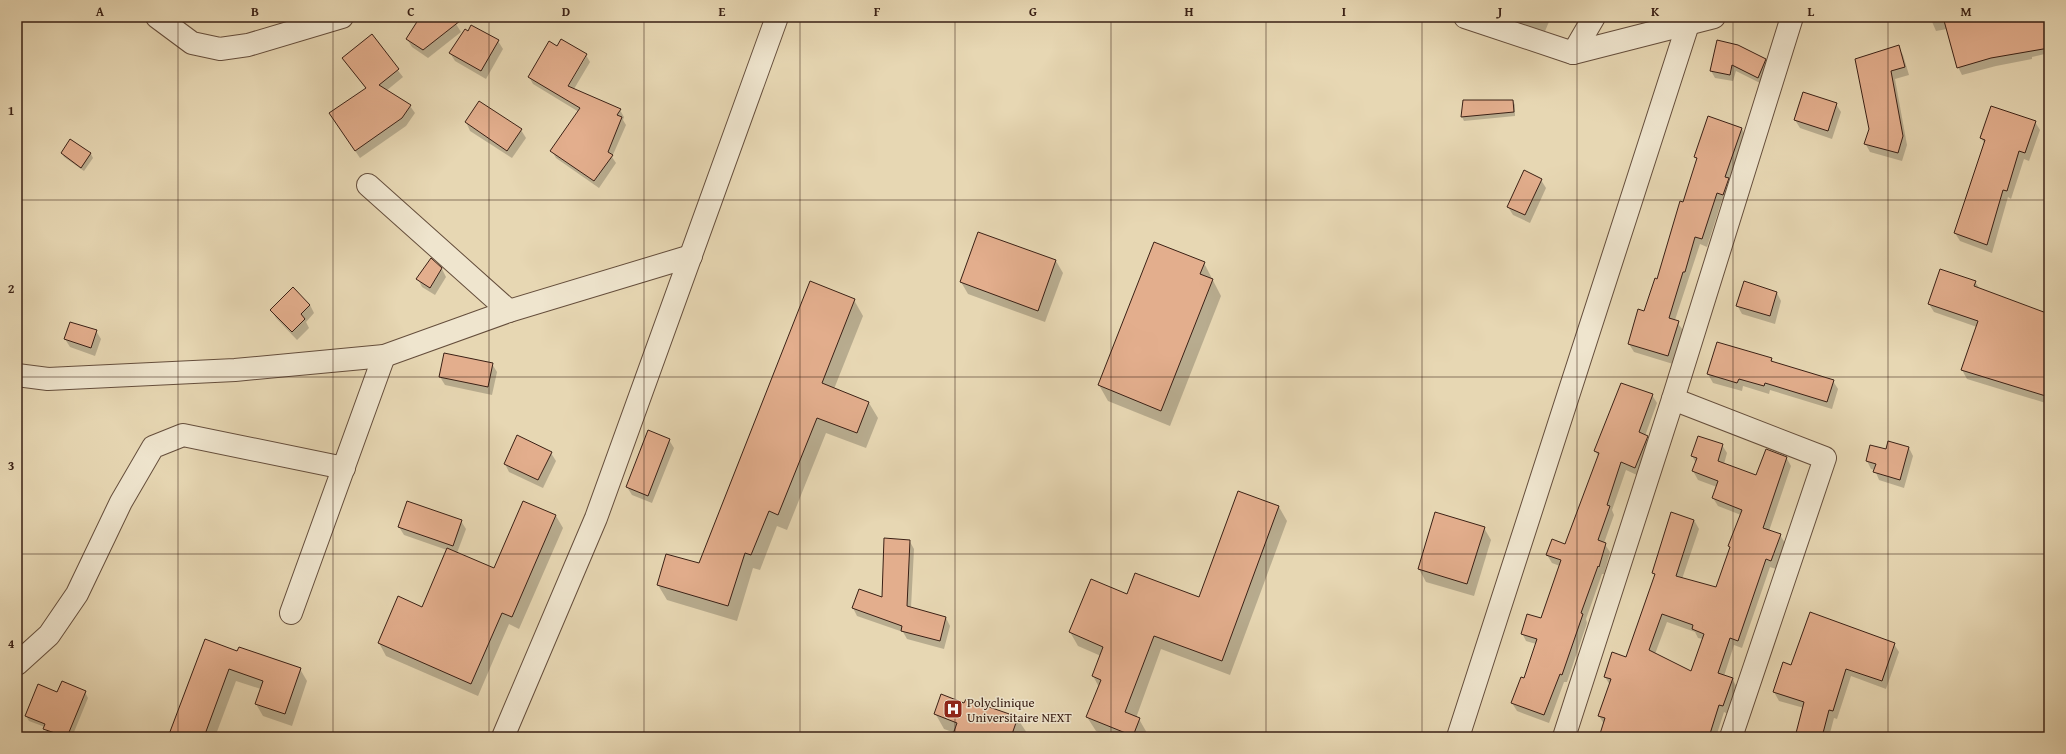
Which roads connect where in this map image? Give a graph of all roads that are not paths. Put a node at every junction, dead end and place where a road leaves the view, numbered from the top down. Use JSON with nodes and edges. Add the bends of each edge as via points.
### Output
{"nodes":[{"id":1,"x":157,"y":17,"type":"edge"},
{"id":2,"x":342,"y":17,"type":"edge"},
{"id":3,"x":777,"y":17,"type":"edge"},
{"id":4,"x":1465,"y":17,"type":"edge"},
{"id":5,"x":1594,"y":17,"type":"edge"},
{"id":6,"x":1714,"y":17,"type":"edge"},
{"id":7,"x":1792,"y":17,"type":"edge"},
{"id":8,"x":1688,"y":24,"type":"junction"},
{"id":9,"x":1573,"y":53,"type":"junction"},
{"id":10,"x":368,"y":185,"type":"dead end"},
{"id":11,"x":691,"y":256,"type":"junction"},
{"id":12,"x":509,"y":311,"type":"junction"},
{"id":13,"x":384,"y":356,"type":"junction"},
{"id":14,"x":17,"y":375,"type":"edge"},
{"id":15,"x":1673,"y":399,"type":"junction"},
{"id":16,"x":344,"y":468,"type":"junction"},
{"id":17,"x":291,"y":613,"type":"dead end"},
{"id":18,"x":17,"y":664,"type":"edge"},
{"id":19,"x":503,"y":737,"type":"edge"},
{"id":20,"x":1458,"y":737,"type":"edge"},
{"id":21,"x":1564,"y":737,"type":"edge"},
{"id":22,"x":1731,"y":737,"type":"edge"}],
"edges":[{"from":1,"to":2,"type":"street","via":[[192,43],[220,49],[248,45]]},
{"from":3,"to":11,"type":"street"},
{"from":4,"to":9,"type":"street"},
{"from":5,"to":9,"type":"street"},
{"from":6,"to":8,"type":"street"},
{"from":7,"to":15,"type":"street"},
{"from":8,"to":9,"type":"street"},
{"from":8,"to":20,"type":"street"},
{"from":10,"to":12,"type":"street"},
{"from":11,"to":12,"type":"street"},
{"from":11,"to":19,"type":"street","via":[[596,518]]},
{"from":12,"to":13,"type":"street"},
{"from":13,"to":14,"type":"street","via":[[227,370],[48,379]]},
{"from":13,"to":16,"type":"street"},
{"from":15,"to":21,"type":"street"},
{"from":15,"to":22,"type":"street","via":[[1825,458]]},
{"from":16,"to":17,"type":"street"},
{"from":16,"to":18,"type":"street","via":[[183,435],[153,447],[121,502],[76,594],[49,636]]}]}
